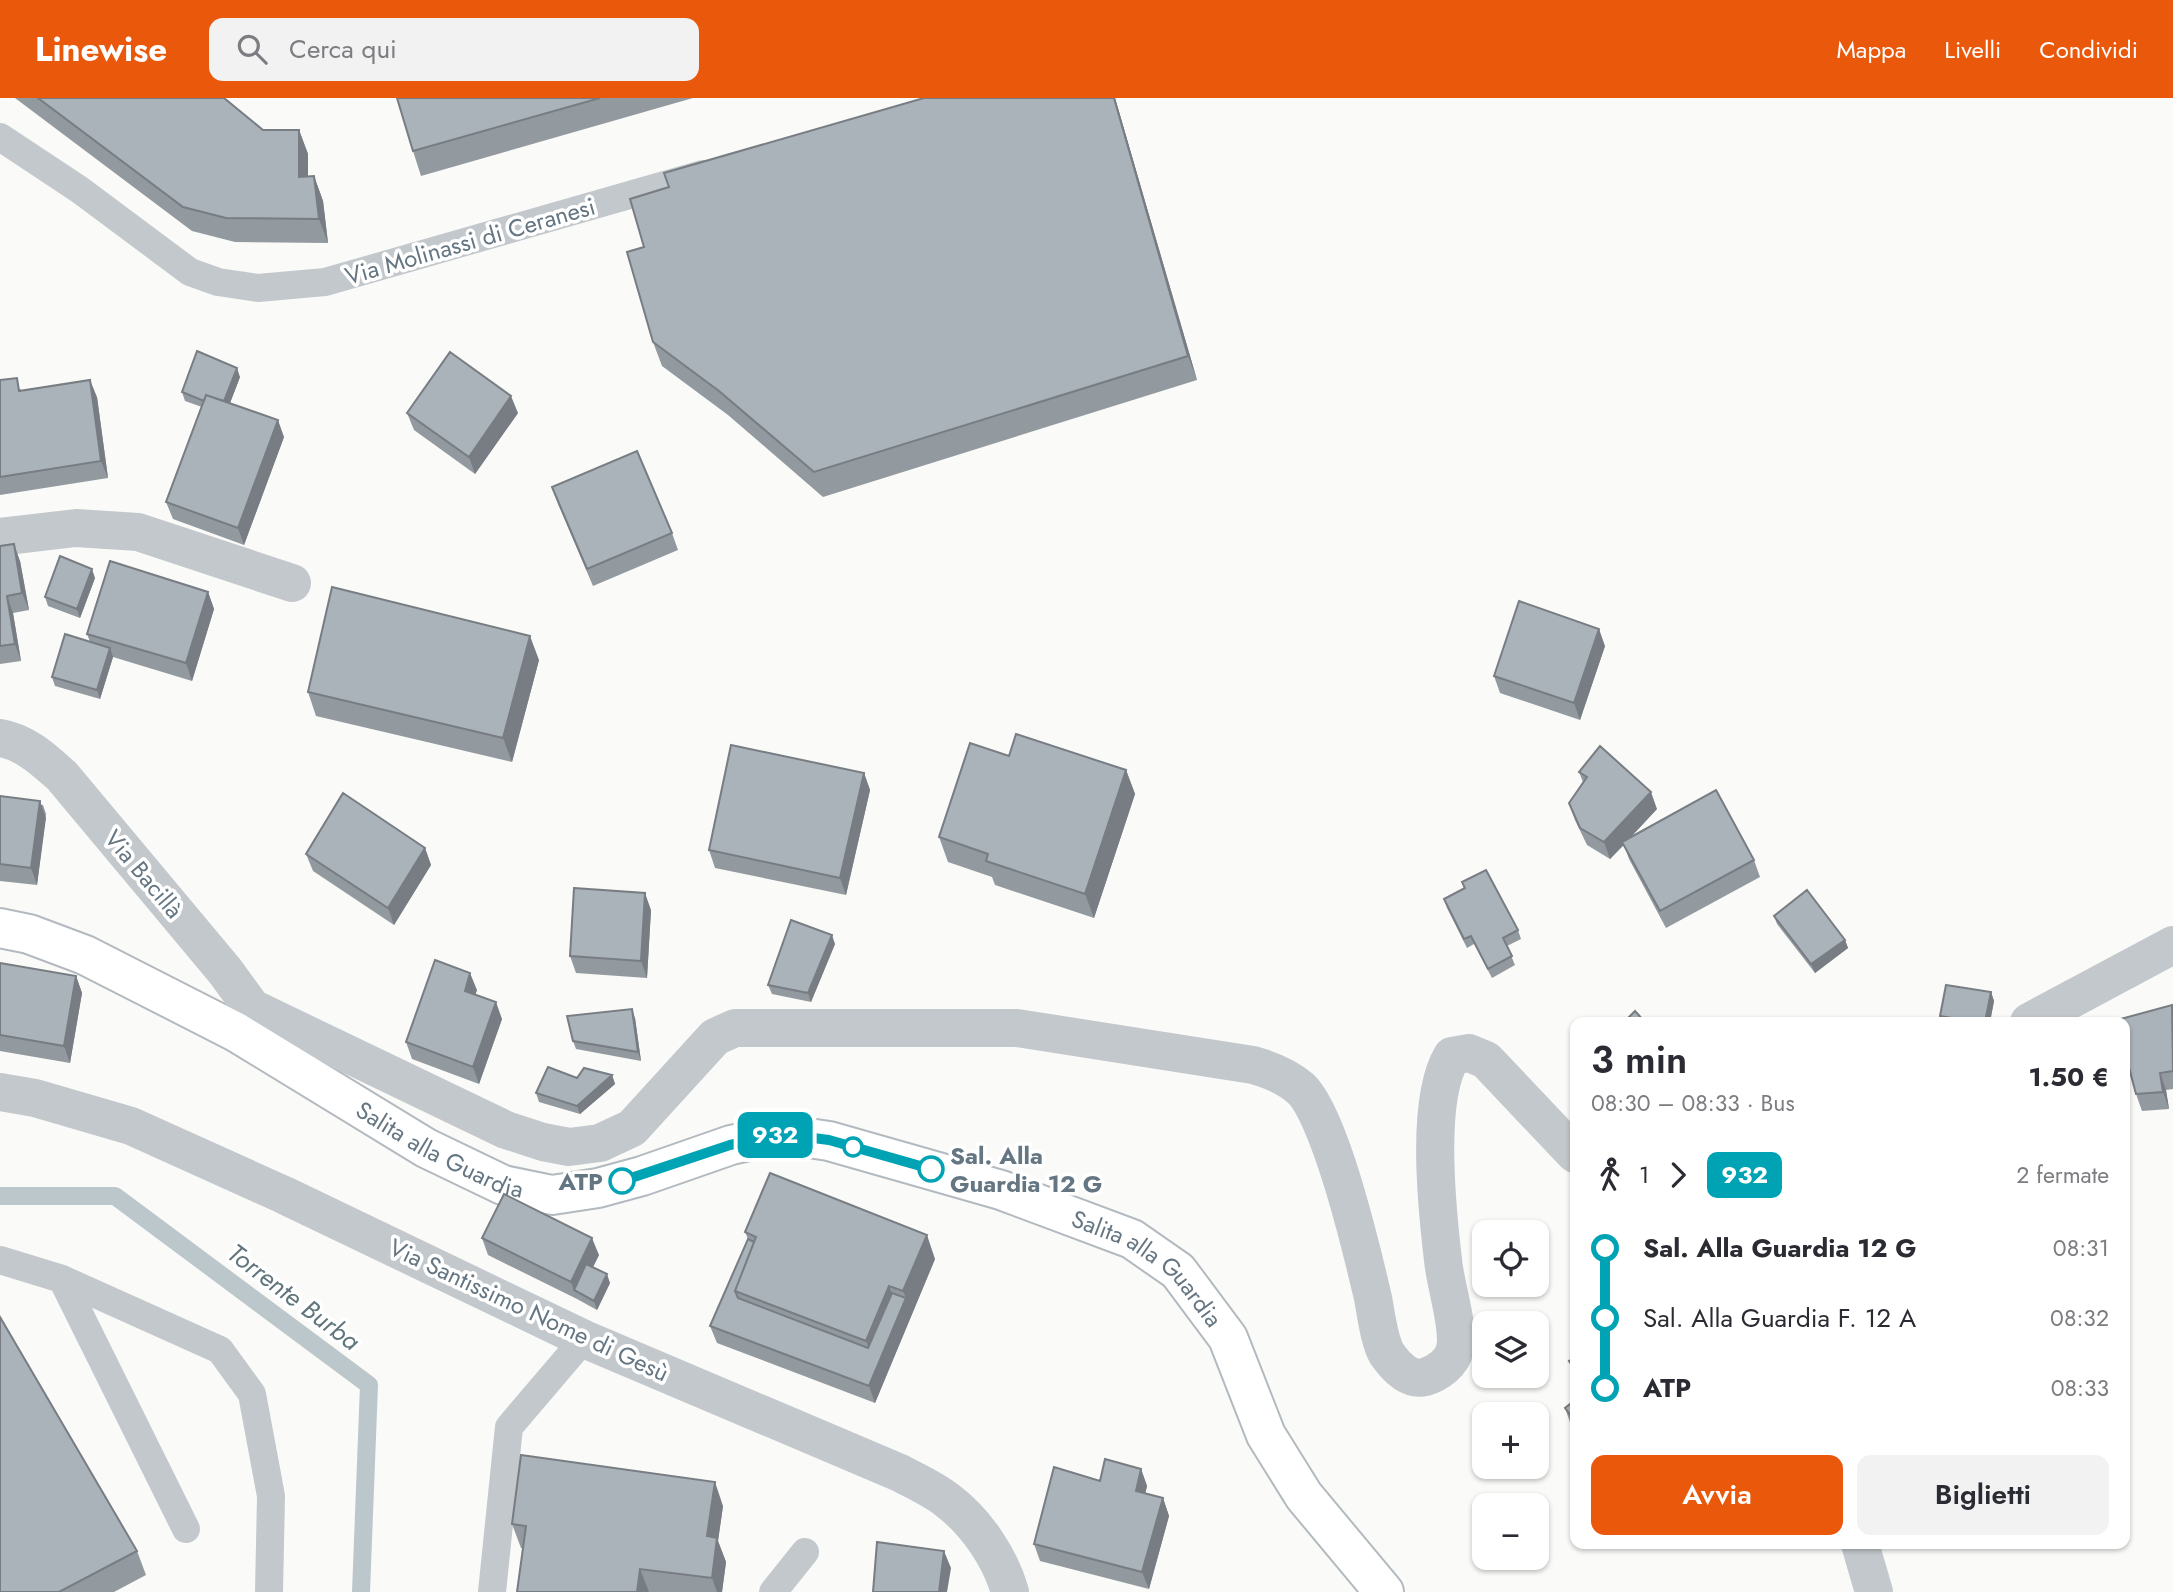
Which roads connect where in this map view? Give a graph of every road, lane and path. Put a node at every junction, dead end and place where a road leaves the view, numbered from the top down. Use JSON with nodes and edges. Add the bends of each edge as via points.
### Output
{"nodes":[{"id":1,"x":0,"y":137,"type":"edge"},
{"id":2,"x":729,"y":167,"type":"edge"},
{"id":3,"x":0,"y":537,"type":"edge"},
{"id":4,"x":292,"y":583,"type":"dead end"},
{"id":5,"x":0,"y":738,"type":"edge"},
{"id":6,"x":0,"y":928,"type":"edge"},
{"id":7,"x":2173,"y":945,"type":"edge"},
{"id":8,"x":2038,"y":1017,"type":"edge"},
{"id":9,"x":244,"y":1020,"type":"junction"},
{"id":10,"x":0,"y":1092,"type":"edge"},
{"id":11,"x":1570,"y":1149,"type":"edge"},
{"id":12,"x":0,"y":1260,"type":"edge"},
{"id":13,"x":62,"y":1279,"type":"junction"},
{"id":14,"x":584,"y":1339,"type":"junction"},
{"id":15,"x":186,"y":1529,"type":"dead end"},
{"id":16,"x":1861,"y":1549,"type":"edge"},
{"id":17,"x":805,"y":1552,"type":"dead end"},
{"id":18,"x":269,"y":1592,"type":"edge"},
{"id":19,"x":492,"y":1592,"type":"edge"},
{"id":20,"x":773,"y":1592,"type":"edge"},
{"id":21,"x":1010,"y":1592,"type":"edge"},
{"id":22,"x":1384,"y":1592,"type":"edge"},
{"id":23,"x":1874,"y":1592,"type":"edge"}],
"edges":[{"from":1,"to":2,"type":"lane","name":"Via Molinassi di Ceranesi","via":[[190,272],[258,288],[325,282]]},
{"from":3,"to":4,"type":"street","via":[[76,528],[138,532]]},
{"from":5,"to":9,"type":"street","name":"Via Bacillà","via":[[37,754],[62,776],[225,971]]},
{"from":6,"to":9,"type":"main road","name":"Salita alla Guardia","via":[[85,955]]},
{"from":7,"to":8,"type":"street"},
{"from":9,"to":11,"type":"street","via":[[506,1130],[569,1146],[600,1143],[632,1128],[715,1037],[735,1028],[1017,1028],[1278,1072],[1303,1090],[1318,1117],[1340,1175],[1386,1352],[1407,1375],[1422,1378],[1447,1365],[1455,1350],[1436,1170],[1436,1122],[1445,1068],[1452,1056],[1469,1053],[1486,1060]]},
{"from":9,"to":22,"type":"main road","name":"Salita alla Guardia","via":[[426,1148],[503,1185],[552,1195],[598,1188],[730,1145],[781,1134],[829,1140],[1001,1190],[1132,1239],[1178,1271],[1228,1338],[1266,1435],[1304,1496]]},
{"from":10,"to":14,"type":"street","name":"Via Santissimo Nome di Gesù","via":[[131,1126]]},
{"from":12,"to":13,"type":"lane"},
{"from":13,"to":15,"type":"lane"},
{"from":13,"to":18,"type":"lane","via":[[220,1350],[252,1394],[271,1496]]},
{"from":14,"to":19,"type":"lane","via":[[509,1427]]},
{"from":14,"to":21,"type":"street","name":"Via Santissimo Nome di Gesù","via":[[900,1473],[946,1499],[989,1546]]},
{"from":16,"to":23,"type":"street"},
{"from":17,"to":20,"type":"lane"}]}
